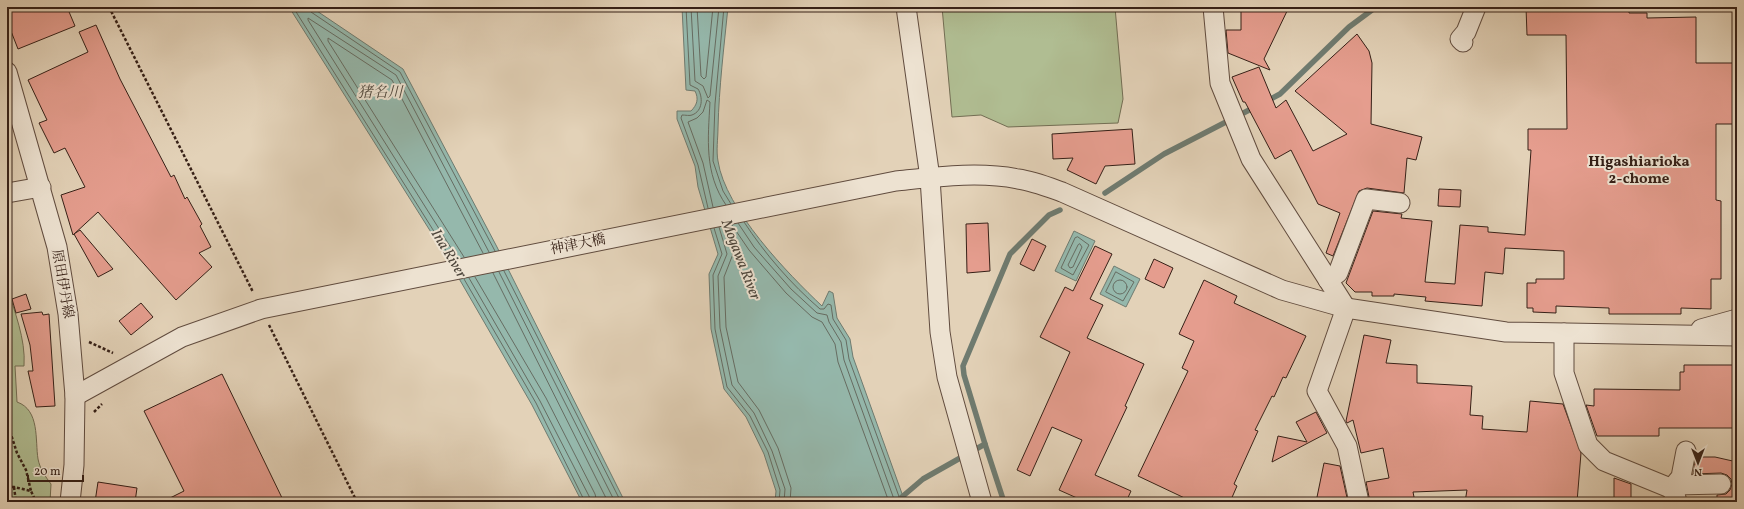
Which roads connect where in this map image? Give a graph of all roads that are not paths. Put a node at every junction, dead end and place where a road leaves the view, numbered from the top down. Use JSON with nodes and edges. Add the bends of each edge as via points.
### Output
{"nodes":[{"id":1,"x":906,"y":7,"type":"edge"},
{"id":2,"x":1213,"y":7,"type":"edge"},
{"id":3,"x":1476,"y":7,"type":"edge"},
{"id":4,"x":1462,"y":42,"type":"dead end"},
{"id":5,"x":9,"y":66,"type":"edge"},
{"id":6,"x":930,"y":178,"type":"junction"},
{"id":7,"x":41,"y":187,"type":"junction"},
{"id":8,"x":7,"y":193,"type":"edge"},
{"id":9,"x":1400,"y":203,"type":"dead end"},
{"id":10,"x":1328,"y":280,"type":"junction"},
{"id":11,"x":1346,"y":308,"type":"junction"},
{"id":12,"x":1737,"y":319,"type":"edge"},
{"id":13,"x":1564,"y":333,"type":"junction"},
{"id":14,"x":1686,"y":334,"type":"junction"},
{"id":15,"x":1737,"y":336,"type":"edge"},
{"id":16,"x":1737,"y":349,"type":"edge"},
{"id":17,"x":75,"y":396,"type":"junction"},
{"id":18,"x":1686,"y":451,"type":"dead end"},
{"id":19,"x":1721,"y":484,"type":"dead end"},
{"id":20,"x":1675,"y":492,"type":"edge"},
{"id":21,"x":70,"y":502,"type":"edge"},
{"id":22,"x":982,"y":502,"type":"edge"},
{"id":23,"x":1359,"y":502,"type":"edge"}],
"edges":[{"from":1,"to":6,"type":"street"},
{"from":2,"to":10,"type":"street","via":[[1220,83],[1251,160]]},
{"from":3,"to":4,"type":"street","via":[[1466,32],[1460,39]]},
{"from":5,"to":7,"type":"street","name":"原田伊丹線"},
{"from":6,"to":11,"type":"street","name":"神津大橋","via":[[994,176],[1018,178],[1043,185],[1282,290]]},
{"from":6,"to":17,"type":"street","name":"神津大橋","via":[[896,181],[261,309],[182,337]]},
{"from":6,"to":22,"type":"street","via":[[940,332],[947,377]]},
{"from":7,"to":8,"type":"street"},
{"from":7,"to":17,"type":"street","name":"原田伊丹線","via":[[57,247],[68,314]]},
{"from":9,"to":10,"type":"street","via":[[1366,199],[1338,273]]},
{"from":10,"to":11,"type":"street"},
{"from":11,"to":13,"type":"street","name":"神津大橋","via":[[1506,332]]},
{"from":11,"to":23,"type":"street","via":[[1317,391],[1347,446]]},
{"from":12,"to":14,"type":"street"},
{"from":13,"to":14,"type":"street","name":"神津大橋"},
{"from":13,"to":20,"type":"street","via":[[1564,373],[1588,445],[1604,461],[1658,482]]},
{"from":14,"to":15,"type":"street"},
{"from":14,"to":16,"type":"street"},
{"from":17,"to":21,"type":"street","name":"原田伊丹線","via":[[74,465]]},
{"from":18,"to":20,"type":"street"},
{"from":19,"to":20,"type":"street"}]}
